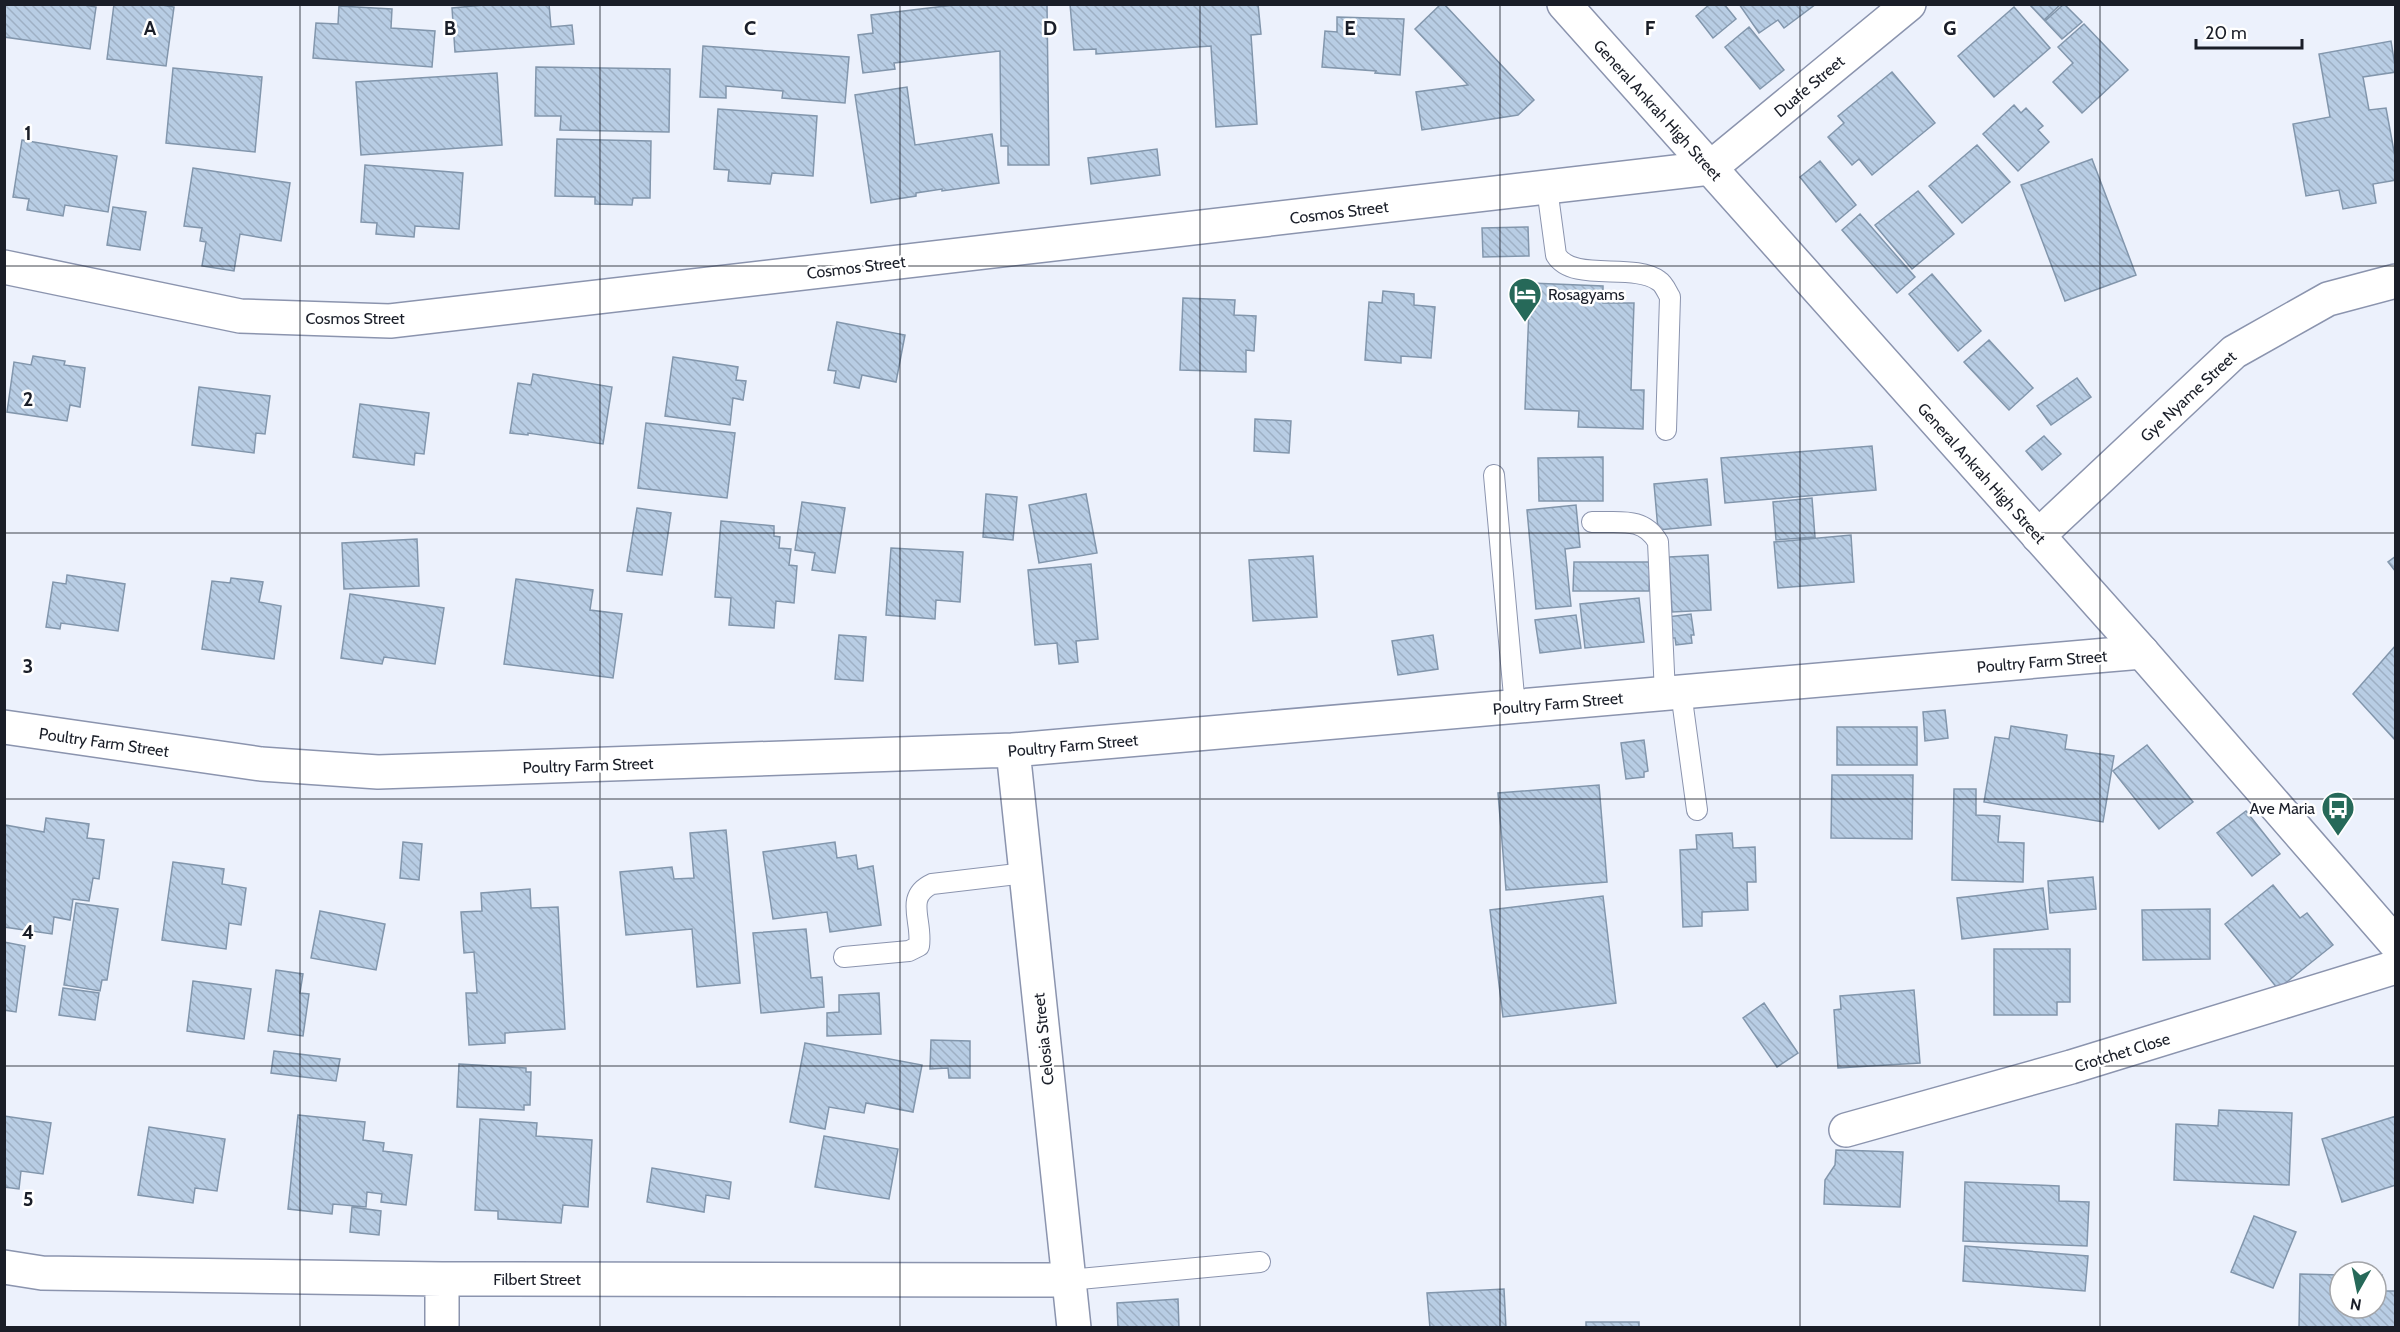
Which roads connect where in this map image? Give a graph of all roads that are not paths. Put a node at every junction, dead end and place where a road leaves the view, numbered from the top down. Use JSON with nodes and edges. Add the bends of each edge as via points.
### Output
{"nodes":[{"id":1,"x":1564,"y":4,"type":"edge"},
{"id":2,"x":1909,"y":4,"type":"edge"},
{"id":3,"x":1710,"y":168,"type":"junction"},
{"id":4,"x":1547,"y":188,"type":"junction"},
{"id":5,"x":4,"y":267,"type":"edge"},
{"id":6,"x":2396,"y":281,"type":"edge"},
{"id":7,"x":1666,"y":430,"type":"dead end"},
{"id":8,"x":1494,"y":475,"type":"dead end"},
{"id":9,"x":1592,"y":522,"type":"dead end"},
{"id":10,"x":2038,"y":536,"type":"junction"},
{"id":11,"x":2142,"y":652,"type":"junction"},
{"id":12,"x":1673,"y":693,"type":"junction"},
{"id":13,"x":1515,"y":707,"type":"junction"},
{"id":14,"x":4,"y":727,"type":"edge"},
{"id":15,"x":1013,"y":750,"type":"junction"},
{"id":16,"x":1697,"y":810,"type":"dead end"},
{"id":17,"x":1025,"y":873,"type":"junction"},
{"id":18,"x":2396,"y":944,"type":"edge"},
{"id":19,"x":844,"y":957,"type":"dead end"},
{"id":20,"x":2396,"y":967,"type":"edge"},
{"id":21,"x":1846,"y":1130,"type":"dead end"},
{"id":22,"x":1260,"y":1262,"type":"dead end"},
{"id":23,"x":4,"y":1267,"type":"edge"},
{"id":24,"x":442,"y":1279,"type":"junction"},
{"id":25,"x":1069,"y":1280,"type":"junction"},
{"id":26,"x":442,"y":1328,"type":"edge"},
{"id":27,"x":1074,"y":1328,"type":"edge"}],
"edges":[{"from":1,"to":3,"type":"street","name":"General Ankrah High Street"},
{"from":2,"to":3,"type":"street","name":"Duafe Street"},
{"from":3,"to":4,"type":"street","name":"Cosmos Street"},
{"from":3,"to":10,"type":"street","name":"General Ankrah High Street"},
{"from":4,"to":5,"type":"street","name":"Cosmos Street","via":[[390,321],[240,316]]},
{"from":4,"to":7,"type":"lane","via":[[1556,255],[1561,263],[1574,268],[1641,274],[1660,281],[1670,297]]},
{"from":6,"to":10,"type":"street","name":"Gye Nyame Street","via":[[2328,299],[2234,352]]},
{"from":8,"to":13,"type":"lane"},
{"from":9,"to":12,"type":"lane","via":[[1636,523],[1651,530],[1658,542]]},
{"from":10,"to":11,"type":"street","name":"General Ankrah High Street"},
{"from":11,"to":12,"type":"street","name":"Poultry Farm Street"},
{"from":11,"to":18,"type":"street","name":"General Ankrah High Street"},
{"from":12,"to":13,"type":"street","name":"Poultry Farm Street"},
{"from":12,"to":16,"type":"lane"},
{"from":13,"to":15,"type":"street","name":"Poultry Farm Street"},
{"from":14,"to":15,"type":"street","name":"Poultry Farm Street","via":[[261,764],[378,772]]},
{"from":15,"to":17,"type":"street","name":"Celosia Street"},
{"from":17,"to":19,"type":"lane","via":[[932,884],[920,889],[916,898],[919,946],[909,951]]},
{"from":17,"to":25,"type":"street","name":"Celosia Street"},
{"from":20,"to":21,"type":"street","name":"Crotchet Close","via":[[2071,1067]]},
{"from":22,"to":25,"type":"lane"},
{"from":23,"to":24,"type":"street","name":"Filbert Street","via":[[42,1273]]},
{"from":24,"to":25,"type":"street","name":"Filbert Street"},
{"from":24,"to":26,"type":"street"},
{"from":25,"to":27,"type":"street","name":"Celosia Street"}]}
